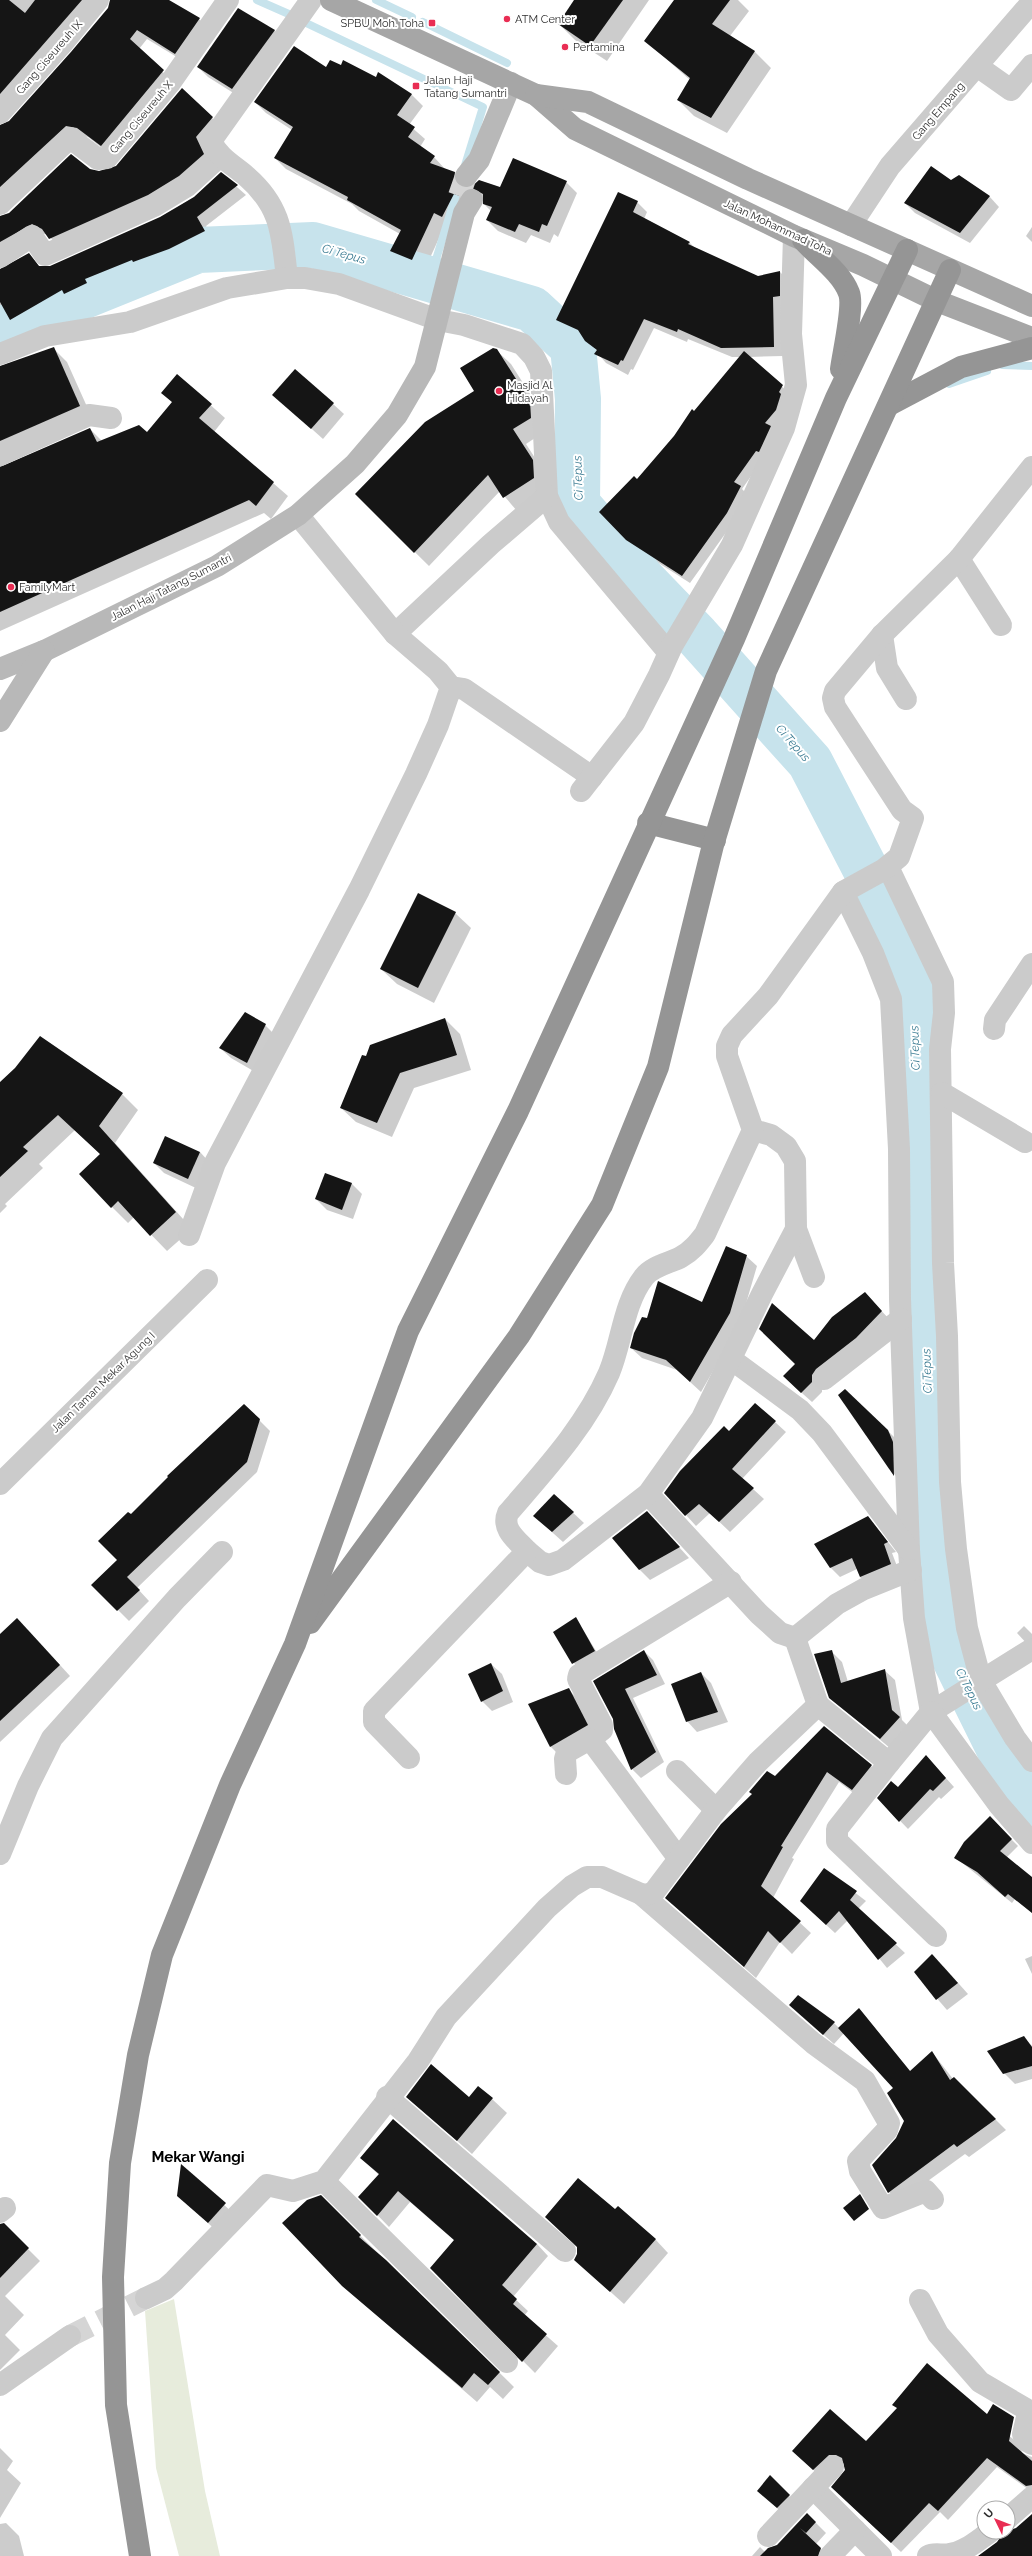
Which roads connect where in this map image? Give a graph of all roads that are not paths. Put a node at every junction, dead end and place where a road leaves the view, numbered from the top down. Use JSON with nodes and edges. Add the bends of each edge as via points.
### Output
{"nodes":[{"id":1,"x":98,"y":0,"type":"edge"},
{"id":2,"x":228,"y":0,"type":"edge"},
{"id":3,"x":311,"y":0,"type":"edge"},
{"id":4,"x":331,"y":0,"type":"edge"},
{"id":5,"x":1032,"y":2,"type":"edge"},
{"id":6,"x":1032,"y":65,"type":"edge"},
{"id":7,"x":977,"y":66,"type":"junction"},
{"id":8,"x":511,"y":83,"type":"junction"},
{"id":9,"x":536,"y":95,"type":"junction"},
{"id":10,"x":0,"y":114,"type":"edge"},
{"id":11,"x":220,"y":156,"type":"junction"},
{"id":12,"x":475,"y":172,"type":"tunnel mouth"},
{"id":13,"x":465,"y":203,"type":"tunnel mouth"},
{"id":14,"x":0,"y":204,"type":"edge"},
{"id":15,"x":851,"y":225,"type":"junction"},
{"id":16,"x":798,"y":238,"type":"junction"},
{"id":17,"x":907,"y":250,"type":"junction"},
{"id":18,"x":0,"y":257,"type":"edge"},
{"id":19,"x":950,"y":270,"type":"junction"},
{"id":20,"x":286,"y":274,"type":"junction"},
{"id":21,"x":892,"y":280,"type":"junction"},
{"id":22,"x":937,"y":301,"type":"junction"},
{"id":23,"x":1032,"y":306,"type":"edge"},
{"id":24,"x":439,"y":316,"type":"junction"},
{"id":25,"x":1032,"y":338,"type":"edge"},
{"id":26,"x":1032,"y":348,"type":"edge"},
{"id":27,"x":0,"y":354,"type":"edge"},
{"id":28,"x":836,"y":398,"type":"junction"},
{"id":29,"x":889,"y":405,"type":"junction"},
{"id":30,"x":111,"y":418,"type":"dead end"},
{"id":31,"x":0,"y":455,"type":"edge"},
{"id":32,"x":1032,"y":466,"type":"edge"},
{"id":33,"x":547,"y":496,"type":"junction"},
{"id":34,"x":298,"y":515,"type":"junction"},
{"id":35,"x":959,"y":559,"type":"junction"},
{"id":36,"x":1001,"y":626,"type":"dead end"},
{"id":37,"x":395,"y":634,"type":"junction"},
{"id":38,"x":882,"y":635,"type":"junction"},
{"id":39,"x":670,"y":649,"type":"junction"},
{"id":40,"x":44,"y":651,"type":"junction"},
{"id":41,"x":0,"y":669,"type":"edge"},
{"id":42,"x":451,"y":686,"type":"junction"},
{"id":43,"x":906,"y":699,"type":"dead end"},
{"id":44,"x":0,"y":721,"type":"edge"},
{"id":45,"x":648,"y":823,"type":"junction"},
{"id":46,"x":715,"y":840,"type":"junction"},
{"id":47,"x":885,"y":868,"type":"junction"},
{"id":48,"x":848,"y":889,"type":"junction"},
{"id":49,"x":1032,"y":964,"type":"edge"},
{"id":50,"x":994,"y":1028,"type":"dead end"},
{"id":51,"x":942,"y":1093,"type":"junction"},
{"id":52,"x":753,"y":1130,"type":"junction"},
{"id":53,"x":1025,"y":1142,"type":"dead end"},
{"id":54,"x":796,"y":1229,"type":"junction"},
{"id":55,"x":189,"y":1236,"type":"dead end"},
{"id":56,"x":814,"y":1277,"type":"dead end"},
{"id":57,"x":207,"y":1280,"type":"dead end"},
{"id":58,"x":901,"y":1319,"type":"junction"},
{"id":59,"x":731,"y":1359,"type":"junction"},
{"id":60,"x":824,"y":1379,"type":"dead end"},
{"id":61,"x":0,"y":1484,"type":"edge"},
{"id":62,"x":648,"y":1494,"type":"junction"},
{"id":63,"x":527,"y":1551,"type":"junction"},
{"id":64,"x":222,"y":1552,"type":"dead end"},
{"id":65,"x":910,"y":1560,"type":"junction"},
{"id":66,"x":731,"y":1582,"type":"junction"},
{"id":67,"x":795,"y":1638,"type":"junction"},
{"id":68,"x":295,"y":1644,"type":"junction"},
{"id":69,"x":1032,"y":1648,"type":"edge"},
{"id":70,"x":976,"y":1684,"type":"junction"},
{"id":71,"x":818,"y":1705,"type":"junction"},
{"id":72,"x":935,"y":1710,"type":"junction"},
{"id":73,"x":590,"y":1740,"type":"junction"},
{"id":74,"x":408,"y":1758,"type":"dead end"},
{"id":75,"x":1032,"y":1761,"type":"edge"},
{"id":76,"x":889,"y":1763,"type":"junction"},
{"id":77,"x":677,"y":1771,"type":"dead end"},
{"id":78,"x":566,"y":1774,"type":"dead end"},
{"id":79,"x":716,"y":1810,"type":"junction"},
{"id":80,"x":1032,"y":1843,"type":"edge"},
{"id":81,"x":0,"y":1854,"type":"edge"},
{"id":82,"x":679,"y":1859,"type":"junction"},
{"id":83,"x":641,"y":1894,"type":"junction"},
{"id":84,"x":936,"y":1936,"type":"dead end"},
{"id":85,"x":387,"y":2097,"type":"junction"},
{"id":86,"x":324,"y":2181,"type":"junction"},
{"id":87,"x":933,"y":2199,"type":"dead end"},
{"id":88,"x":565,"y":2251,"type":"dead end"},
{"id":89,"x":146,"y":2298,"type":"tunnel mouth"},
{"id":90,"x":920,"y":2300,"type":"dead end"},
{"id":91,"x":70,"y":2336,"type":"tunnel mouth"},
{"id":92,"x":507,"y":2362,"type":"dead end"},
{"id":93,"x":0,"y":2385,"type":"edge"},
{"id":94,"x":1032,"y":2444,"type":"edge"},
{"id":95,"x":833,"y":2467,"type":"dead end"},
{"id":96,"x":813,"y":2488,"type":"junction"},
{"id":97,"x":1032,"y":2497,"type":"edge"},
{"id":98,"x":1016,"y":2511,"type":"edge"},
{"id":99,"x":855,"y":2530,"type":"junction"},
{"id":100,"x":768,"y":2536,"type":"dead end"},
{"id":101,"x":978,"y":2540,"type":"edge"},
{"id":102,"x":140,"y":2556,"type":"edge"},
{"id":103,"x":830,"y":2556,"type":"edge"},
{"id":104,"x":881,"y":2556,"type":"edge"},
{"id":105,"x":928,"y":2556,"type":"edge"}],
"edges":[{"from":1,"to":10,"type":"street","name":"Gang Ciseureuh IX"},
{"from":2,"to":14,"type":"street","name":"Gang Ciseureuh X","via":[[170,83],[107,158],[98,159],[70,138]]},
{"from":3,"to":11,"type":"street","via":[[211,142]]},
{"from":4,"to":8,"type":"main road","name":"Jalan Mohammad Toha"},
{"from":5,"to":7,"type":"street","name":"Gang Empang"},
{"from":6,"to":7,"type":"street","via":[[1011,90]]},
{"from":7,"to":15,"type":"street","name":"Gang Empang","via":[[890,166]]},
{"from":8,"to":9,"type":"main road","name":"Jalan Mohammad Toha"},
{"from":8,"to":12,"type":"street"},
{"from":9,"to":15,"type":"main road","name":"Jalan Mohammad Toha","via":[[588,102]]},
{"from":9,"to":16,"type":"main road","name":"Jalan Mohammad Toha","via":[[575,130]]},
{"from":11,"to":18,"type":"street","via":[[187,186],[154,206],[45,254],[32,236]]},
{"from":11,"to":20,"type":"street","via":[[260,191],[279,219]]},
{"from":13,"to":24,"type":"street","name":"Jalan Haji Tatang Sumantri"},
{"from":15,"to":17,"type":"main road","name":"Jalan Mohammad Toha"},
{"from":16,"to":21,"type":"main road","name":"Jalan Mohammad Toha"},
{"from":16,"to":28,"type":"highway","via":[[837,275],[849,294],[848,321]]},
{"from":16,"to":39,"type":"street","via":[[791,312],[796,385],[784,428],[732,545]]},
{"from":17,"to":19,"type":"main road","name":"Jalan Mohammad Toha"},
{"from":17,"to":21,"type":"highway"},
{"from":19,"to":22,"type":"highway"},
{"from":19,"to":23,"type":"main road","name":"Jalan Mohammad Toha"},
{"from":20,"to":24,"type":"street","via":[[339,284]]},
{"from":20,"to":27,"type":"street","via":[[227,288],[130,322],[45,336]]},
{"from":21,"to":22,"type":"main road","name":"Jalan Mohammad Toha"},
{"from":21,"to":28,"type":"highway"},
{"from":22,"to":25,"type":"main road","name":"Jalan Mohammad Toha"},
{"from":22,"to":29,"type":"highway"},
{"from":24,"to":33,"type":"street","via":[[522,344],[534,357],[541,371]]},
{"from":24,"to":34,"type":"street","name":"Jalan Haji Tatang Sumantri","via":[[425,367],[397,415],[355,464]]},
{"from":26,"to":29,"type":"highway","via":[[961,367]]},
{"from":28,"to":45,"type":"highway","via":[[734,639]]},
{"from":29,"to":46,"type":"highway","via":[[766,671]]},
{"from":30,"to":31,"type":"street","via":[[90,415]]},
{"from":32,"to":35,"type":"street"},
{"from":33,"to":37,"type":"street","via":[[491,544]]},
{"from":33,"to":39,"type":"street","via":[[559,522]]},
{"from":34,"to":37,"type":"street"},
{"from":34,"to":40,"type":"street","name":"Jalan Haji Tatang Sumantri","via":[[217,566]]},
{"from":35,"to":36,"type":"street"},
{"from":35,"to":38,"type":"street"},
{"from":37,"to":42,"type":"street","via":[[438,671]]},
{"from":38,"to":43,"type":"street","via":[[887,668]]},
{"from":38,"to":47,"type":"street","via":[[840,682],[833,698],[835,707],[902,810],[913,818],[899,857]]},
{"from":39,"to":42,"type":"street","via":[[634,723],[587,784],[464,689]]},
{"from":40,"to":41,"type":"street","name":"Jalan Haji Tatang Sumantri"},
{"from":40,"to":44,"type":"street"},
{"from":42,"to":55,"type":"street","via":[[438,725],[416,774],[359,890],[215,1163]]},
{"from":45,"to":46,"type":"highway"},
{"from":45,"to":68,"type":"highway","via":[[512,1125],[408,1331]]},
{"from":46,"to":68,"type":"highway","via":[[658,1067],[602,1205],[519,1336]]},
{"from":47,"to":48,"type":"street"},
{"from":47,"to":51,"type":"street","via":[[943,982],[944,1013],[940,1049]]},
{"from":48,"to":52,"type":"street","via":[[798,958],[732,1035],[726,1046],[727,1056]]},
{"from":48,"to":58,"type":"street","via":[[891,999],[899,1149]]},
{"from":49,"to":50,"type":"street","via":[[995,1020]]},
{"from":51,"to":53,"type":"street"},
{"from":51,"to":70,"type":"street","via":[[943,1263],[950,1482]]},
{"from":52,"to":54,"type":"street","via":[[771,1135],[786,1146],[795,1161]]},
{"from":52,"to":63,"type":"street","via":[[705,1234],[694,1248],[646,1275],[636,1290],[609,1372],[596,1398],[564,1447],[508,1513],[506,1527]]},
{"from":54,"to":56,"type":"street"},
{"from":54,"to":59,"type":"street"},
{"from":57,"to":61,"type":"street","name":"Jalan Taman Mekar Agung I"},
{"from":58,"to":60,"type":"street"},
{"from":58,"to":65,"type":"street"},
{"from":59,"to":62,"type":"street","via":[[702,1418]]},
{"from":59,"to":65,"type":"street","via":[[800,1410],[822,1433]]},
{"from":62,"to":63,"type":"street","via":[[563,1560],[549,1565],[540,1562]]},
{"from":62,"to":66,"type":"street"},
{"from":63,"to":74,"type":"street","via":[[374,1712],[374,1722]]},
{"from":64,"to":81,"type":"street","via":[[177,1598],[52,1738],[28,1786]]},
{"from":65,"to":67,"type":"street","via":[[838,1604]]},
{"from":65,"to":72,"type":"street","via":[[914,1618]]},
{"from":66,"to":67,"type":"street","via":[[780,1633]]},
{"from":66,"to":73,"type":"street","via":[[579,1676],[578,1679],[602,1725],[602,1730]]},
{"from":67,"to":71,"type":"street"},
{"from":68,"to":102,"type":"highway","via":[[230,1785],[162,1955],[138,2055],[120,2163],[114,2277],[116,2406]]},
{"from":69,"to":70,"type":"street"},
{"from":70,"to":72,"type":"street"},
{"from":70,"to":75,"type":"street"},
{"from":71,"to":76,"type":"street"},
{"from":71,"to":79,"type":"street","via":[[758,1762]]},
{"from":72,"to":76,"type":"street"},
{"from":72,"to":80,"type":"street","via":[[999,1805]]},
{"from":73,"to":78,"type":"street","via":[[567,1752]]},
{"from":73,"to":82,"type":"street"},
{"from":76,"to":84,"type":"street","via":[[837,1829],[837,1841]]},
{"from":77,"to":79,"type":"street"},
{"from":79,"to":82,"type":"street"},
{"from":82,"to":83,"type":"street","via":[[654,1892]]},
{"from":83,"to":85,"type":"street","via":[[602,1877],[587,1877],[572,1886],[547,1908],[446,2017],[418,2061]]},
{"from":83,"to":87,"type":"street","via":[[807,2038],[865,2082],[890,2123],[887,2130],[858,2161],[860,2171],[883,2208],[926,2191],[930,2192]]},
{"from":85,"to":86,"type":"street"},
{"from":85,"to":88,"type":"street"},
{"from":86,"to":89,"type":"street","via":[[294,2191],[267,2185],[174,2281],[165,2289]]},
{"from":86,"to":92,"type":"street"},
{"from":90,"to":94,"type":"street","via":[[938,2334],[980,2382],[1026,2409],[1028,2413],[1023,2434],[1025,2440]]},
{"from":91,"to":93,"type":"street"},
{"from":95,"to":96,"type":"street"},
{"from":96,"to":99,"type":"street"},
{"from":96,"to":100,"type":"street"},
{"from":97,"to":98,"type":"street"},
{"from":99,"to":103,"type":"street"},
{"from":99,"to":104,"type":"street"},
{"from":101,"to":105,"type":"street","via":[[951,2554]]}]}
